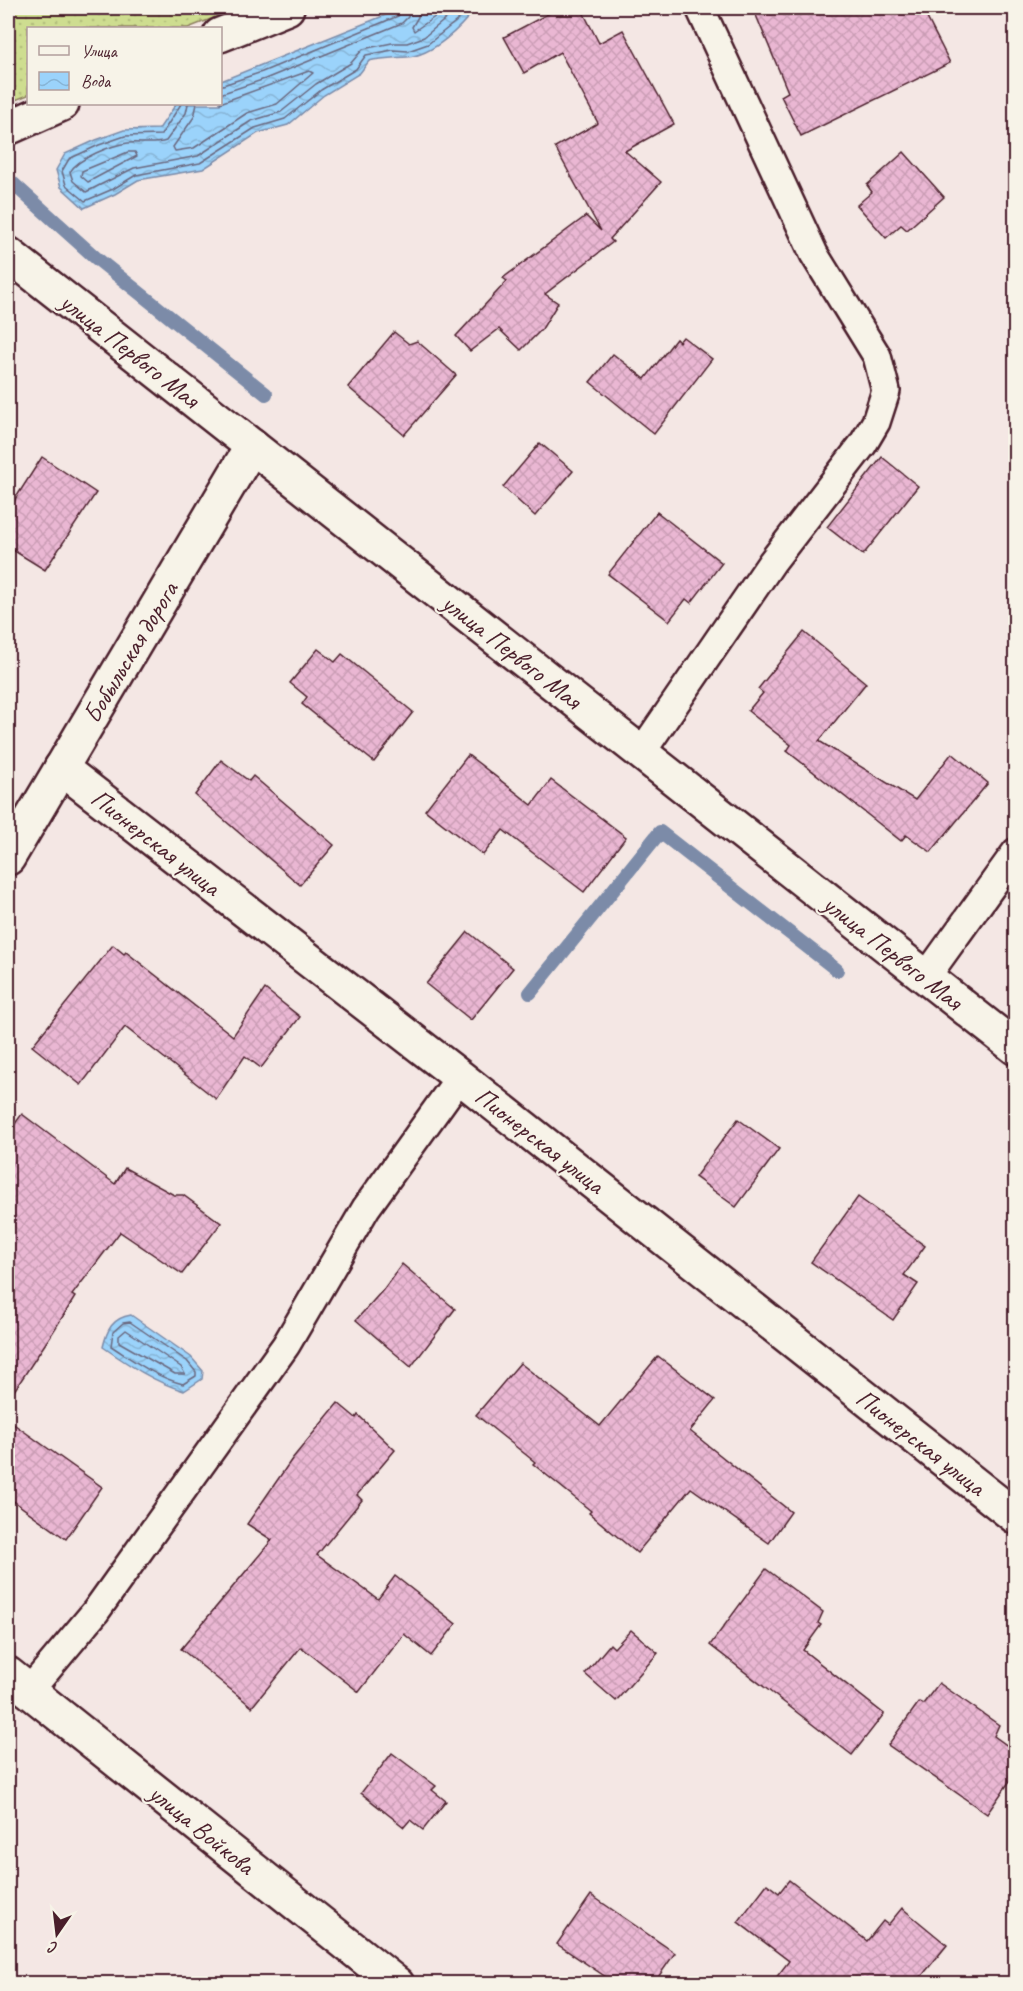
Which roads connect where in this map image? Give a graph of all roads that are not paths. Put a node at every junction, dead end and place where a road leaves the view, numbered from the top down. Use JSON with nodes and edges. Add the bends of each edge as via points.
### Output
{"nodes":[{"id":1,"x":287,"y":8,"type":"edge"},
{"id":2,"x":700,"y":8,"type":"edge"},
{"id":3,"x":222,"y":34,"type":"edge"},
{"id":4,"x":60,"y":105,"type":"edge"},
{"id":5,"x":8,"y":128,"type":"edge"},
{"id":6,"x":8,"y":254,"type":"edge"},
{"id":7,"x":252,"y":446,"type":"junction"},
{"id":8,"x":641,"y":753,"type":"junction"},
{"id":9,"x":61,"y":768,"type":"junction"},
{"id":10,"x":1016,"y":852,"type":"edge"},
{"id":11,"x":8,"y":858,"type":"edge"},
{"id":12,"x":926,"y":977,"type":"junction"},
{"id":13,"x":1016,"y":1048,"type":"edge"},
{"id":14,"x":460,"y":1077,"type":"junction"},
{"id":15,"x":1016,"y":1517,"type":"edge"},
{"id":16,"x":18,"y":1682,"type":"edge"},
{"id":17,"x":397,"y":1983,"type":"edge"}],
"edges":[{"from":1,"to":3,"type":"street"},
{"from":2,"to":8,"type":"lane","via":[[814,254],[877,356],[886,392],[864,444],[772,562]]},
{"from":4,"to":5,"type":"street"},
{"from":6,"to":7,"type":"street","name":"улица Первого Мая"},
{"from":7,"to":8,"type":"street","name":"улица Первого Мая"},
{"from":7,"to":9,"type":"street","name":"Бобыльская дорога"},
{"from":8,"to":12,"type":"street","name":"улица Первого Мая"},
{"from":9,"to":11,"type":"street","name":"Бобыльская дорога"},
{"from":9,"to":14,"type":"street","name":"Пионерская улица"},
{"from":10,"to":12,"type":"lane"},
{"from":12,"to":13,"type":"street","name":"улица Первого Мая"},
{"from":14,"to":15,"type":"street","name":"Пионерская улица"},
{"from":14,"to":16,"type":"lane","via":[[366,1208],[286,1345],[96,1611]]},
{"from":16,"to":17,"type":"street","name":"улица Войкова"}]}
